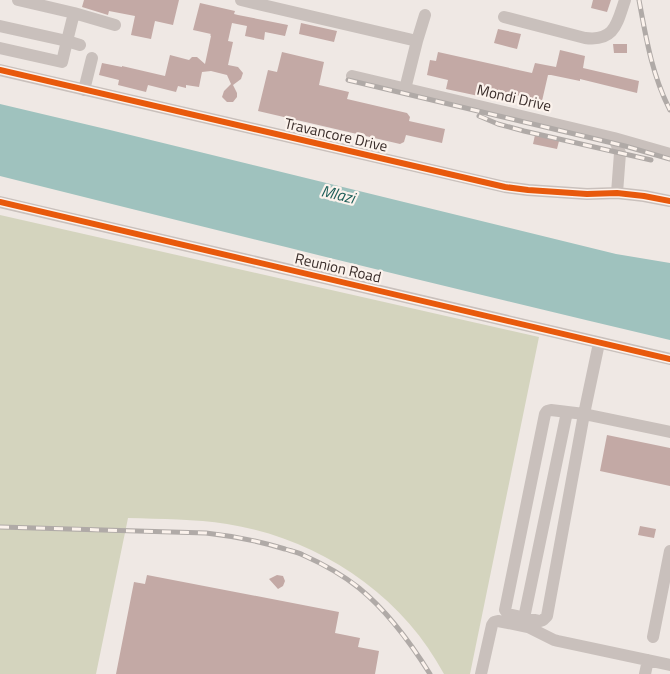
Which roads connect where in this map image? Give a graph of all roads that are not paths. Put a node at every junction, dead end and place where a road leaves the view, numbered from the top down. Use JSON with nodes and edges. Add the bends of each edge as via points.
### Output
{"nodes":[{"id":1,"x":18,"y":0,"type":"edge"},
{"id":2,"x":240,"y":0,"type":"edge"},
{"id":3,"x":626,"y":0,"type":"edge"},
{"id":4,"x":74,"y":13,"type":"junction"},
{"id":5,"x":425,"y":15,"type":"dead end"},
{"id":6,"x":504,"y":17,"type":"dead end"},
{"id":7,"x":115,"y":25,"type":"dead end"},
{"id":8,"x":0,"y":26,"type":"edge"},
{"id":9,"x":67,"y":41,"type":"junction"},
{"id":10,"x":418,"y":41,"type":"junction"},
{"id":11,"x":80,"y":45,"type":"dead end"},
{"id":12,"x":0,"y":48,"type":"edge"},
{"id":13,"x":92,"y":58,"type":"dead end"},
{"id":14,"x":0,"y":70,"type":"edge"},
{"id":15,"x":352,"y":76,"type":"dead end"},
{"id":16,"x":405,"y":89,"type":"junction"},
{"id":17,"x":84,"y":90,"type":"junction"},
{"id":18,"x":614,"y":138,"type":"junction"},
{"id":19,"x":670,"y":154,"type":"edge"},
{"id":20,"x":617,"y":193,"type":"junction"},
{"id":21,"x":670,"y":201,"type":"edge"},
{"id":22,"x":0,"y":202,"type":"edge"},
{"id":23,"x":599,"y":343,"type":"junction"},
{"id":24,"x":670,"y":359,"type":"edge"},
{"id":25,"x":567,"y":412,"type":"junction"},
{"id":26,"x":584,"y":414,"type":"junction"},
{"id":27,"x":670,"y":432,"type":"edge"},
{"id":28,"x":526,"y":508,"type":"junction"},
{"id":29,"x":547,"y":512,"type":"junction"},
{"id":30,"x":565,"y":516,"type":"junction"},
{"id":31,"x":670,"y":551,"type":"edge"},
{"id":32,"x":524,"y":618,"type":"junction"},
{"id":33,"x":653,"y":636,"type":"dead end"},
{"id":34,"x":648,"y":660,"type":"junction"},
{"id":35,"x":670,"y":665,"type":"edge"},
{"id":36,"x":481,"y":674,"type":"edge"},
{"id":37,"x":645,"y":674,"type":"edge"}],
"edges":[{"from":1,"to":4,"type":"street"},
{"from":2,"to":10,"type":"street"},
{"from":3,"to":6,"type":"street","via":[[614,30],[595,39]]},
{"from":4,"to":7,"type":"street"},
{"from":4,"to":9,"type":"street"},
{"from":5,"to":10,"type":"street"},
{"from":8,"to":9,"type":"street"},
{"from":9,"to":11,"type":"street"},
{"from":9,"to":12,"type":"street","via":[[68,64]]},
{"from":10,"to":16,"type":"street"},
{"from":13,"to":17,"type":"street"},
{"from":14,"to":17,"type":"street","name":"Travancore Drive"},
{"from":15,"to":16,"type":"street","name":"Mondi Drive"},
{"from":16,"to":18,"type":"street","name":"Mondi Drive"},
{"from":17,"to":20,"type":"street","name":"Travancore Drive","via":[[505,187],[587,194]]},
{"from":18,"to":19,"type":"street","name":"Mondi Drive"},
{"from":18,"to":20,"type":"street","via":[[620,153]]},
{"from":20,"to":21,"type":"street","name":"Travancore Drive"},
{"from":22,"to":23,"type":"street","name":"Reunion Road"},
{"from":23,"to":24,"type":"street","name":"Reunion Road"},
{"from":23,"to":26,"type":"street"},
{"from":25,"to":26,"type":"street"},
{"from":25,"to":28,"type":"street","via":[[549,410],[545,414]]},
{"from":25,"to":29,"type":"street"},
{"from":26,"to":27,"type":"street"},
{"from":26,"to":30,"type":"street"},
{"from":28,"to":29,"type":"street"},
{"from":28,"to":32,"type":"street","via":[[505,610],[508,614]]},
{"from":29,"to":30,"type":"street"},
{"from":29,"to":32,"type":"street"},
{"from":30,"to":32,"type":"street","via":[[547,616],[540,621]]},
{"from":31,"to":33,"type":"street"},
{"from":34,"to":35,"type":"street"},
{"from":34,"to":36,"type":"street","via":[[554,640],[528,627],[498,621],[492,625]]},
{"from":34,"to":37,"type":"street"}]}
